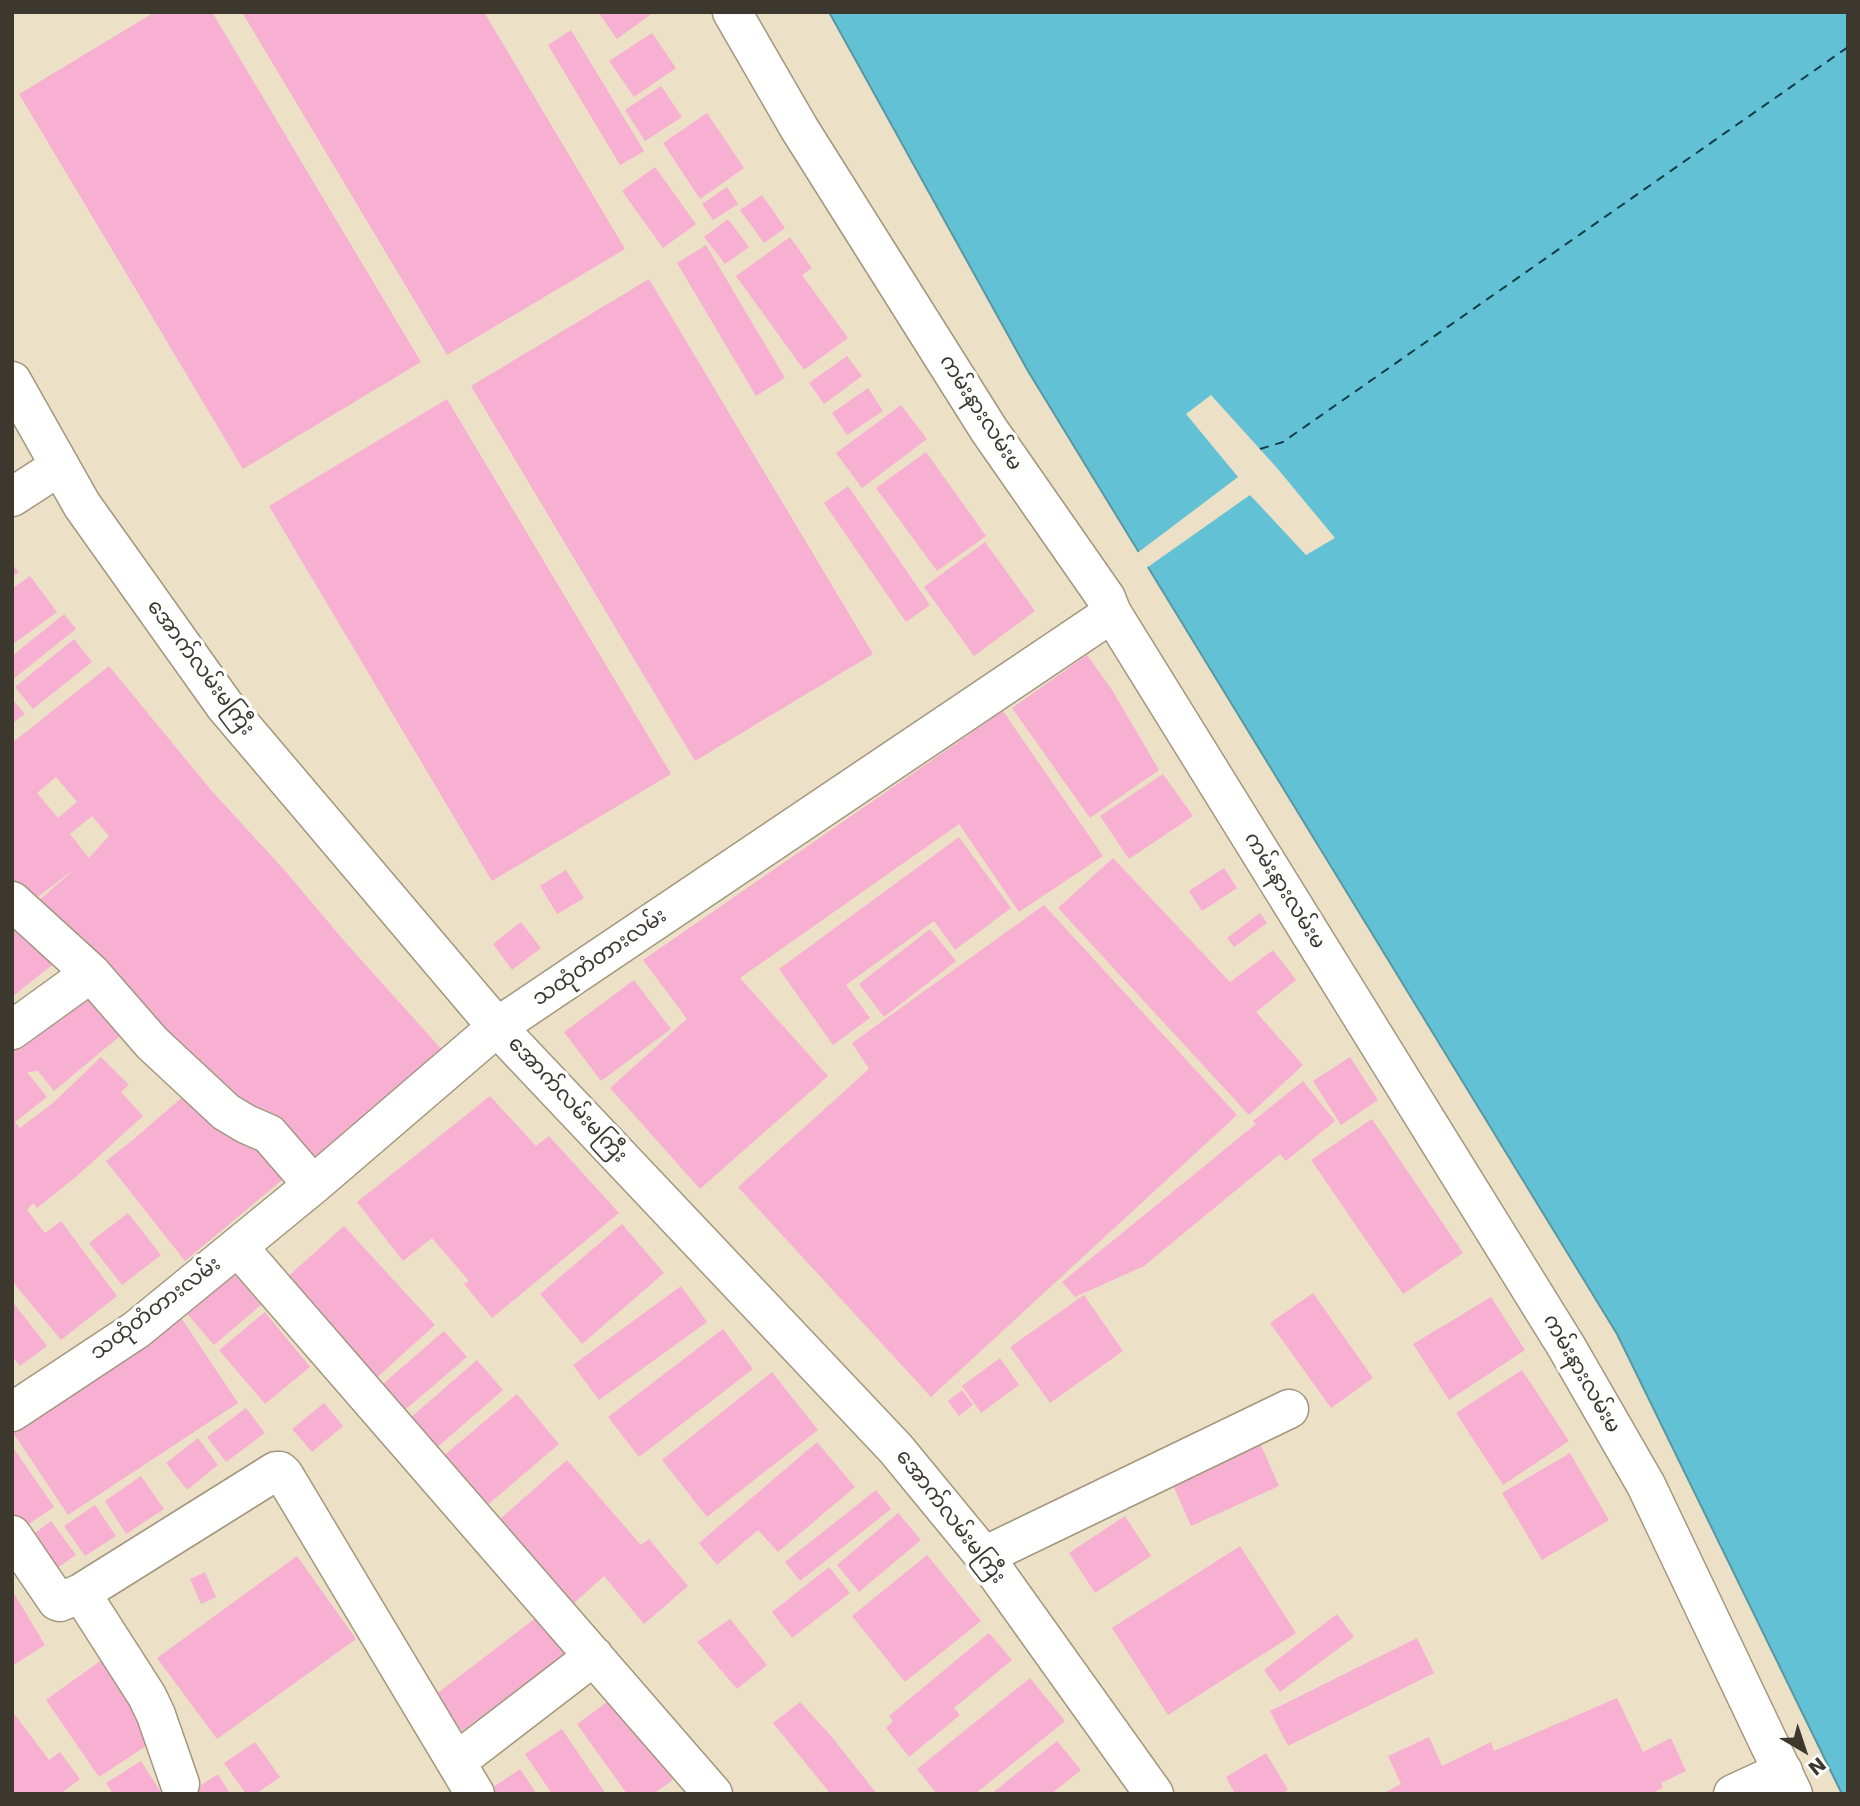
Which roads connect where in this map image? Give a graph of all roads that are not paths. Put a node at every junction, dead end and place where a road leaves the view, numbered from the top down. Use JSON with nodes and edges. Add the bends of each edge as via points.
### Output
{"nodes":[{"id":1,"x":732,"y":12,"type":"edge"},
{"id":2,"x":12,"y":381,"type":"edge"},
{"id":3,"x":60,"y":466,"type":"junction"},
{"id":4,"x":12,"y":497,"type":"edge"},
{"id":5,"x":1112,"y":613,"type":"junction"},
{"id":6,"x":12,"y":901,"type":"edge"},
{"id":7,"x":91,"y":973,"type":"junction"},
{"id":8,"x":497,"y":1027,"type":"junction"},
{"id":9,"x":12,"y":1030,"type":"edge"},
{"id":10,"x":313,"y":1185,"type":"junction"},
{"id":11,"x":238,"y":1247,"type":"junction"},
{"id":12,"x":17,"y":1396,"type":"edge"},
{"id":13,"x":1289,"y":1409,"type":"dead end"},
{"id":14,"x":12,"y":1535,"type":"edge"},
{"id":15,"x":984,"y":1556,"type":"junction"},
{"id":16,"x":81,"y":1593,"type":"junction"},
{"id":17,"x":594,"y":1656,"type":"junction"},
{"id":18,"x":456,"y":1762,"type":"junction"},
{"id":19,"x":1788,"y":1783,"type":"edge"},
{"id":20,"x":180,"y":1784,"type":"dead end"},
{"id":21,"x":696,"y":1789,"type":"edge"},
{"id":22,"x":475,"y":1794,"type":"edge"},
{"id":23,"x":1154,"y":1794,"type":"edge"},
{"id":24,"x":1733,"y":1794,"type":"edge"}],
"edges":[{"from":1,"to":5,"type":"main road","name":"ကမ်းနားလမ်းမ","via":[[799,128],[989,430]]},
{"from":2,"to":3,"type":"main road","name":"အောက်လမ်းမကြီး"},
{"from":3,"to":4,"type":"main road"},
{"from":3,"to":8,"type":"main road","name":"အောက်လမ်းမကြီး","via":[[82,505],[225,706]]},
{"from":5,"to":8,"type":"main road","name":"သထုံတံတားလမ်း"},
{"from":5,"to":19,"type":"main road","name":"ကမ်းနားလမ်းမ","via":[[1566,1346],[1646,1485]]},
{"from":6,"to":7,"type":"main road"},
{"from":7,"to":9,"type":"main road"},
{"from":7,"to":10,"type":"main road","via":[[152,1043],[226,1112],[269,1134]]},
{"from":8,"to":10,"type":"main road","name":"သထုံတံတားလမ်း"},
{"from":8,"to":15,"type":"main road","name":"အောက်လမ်းမကြီး","via":[[896,1449]]},
{"from":10,"to":11,"type":"main road","name":"သထုံတံတားလမ်း"},
{"from":11,"to":12,"type":"main road","name":"သထုံတံတားလမ်း","via":[[136,1329]]},
{"from":11,"to":17,"type":"main road"},
{"from":13,"to":15,"type":"main road"},
{"from":14,"to":16,"type":"main road","via":[[57,1601]]},
{"from":15,"to":23,"type":"main road","name":"အောက်လမ်းမကြီး"},
{"from":16,"to":18,"type":"main road","via":[[280,1471]]},
{"from":16,"to":20,"type":"main road","via":[[147,1696]]},
{"from":17,"to":18,"type":"main road"},
{"from":17,"to":21,"type":"main road"},
{"from":18,"to":22,"type":"main road"},
{"from":19,"to":24,"type":"main road"}]}
